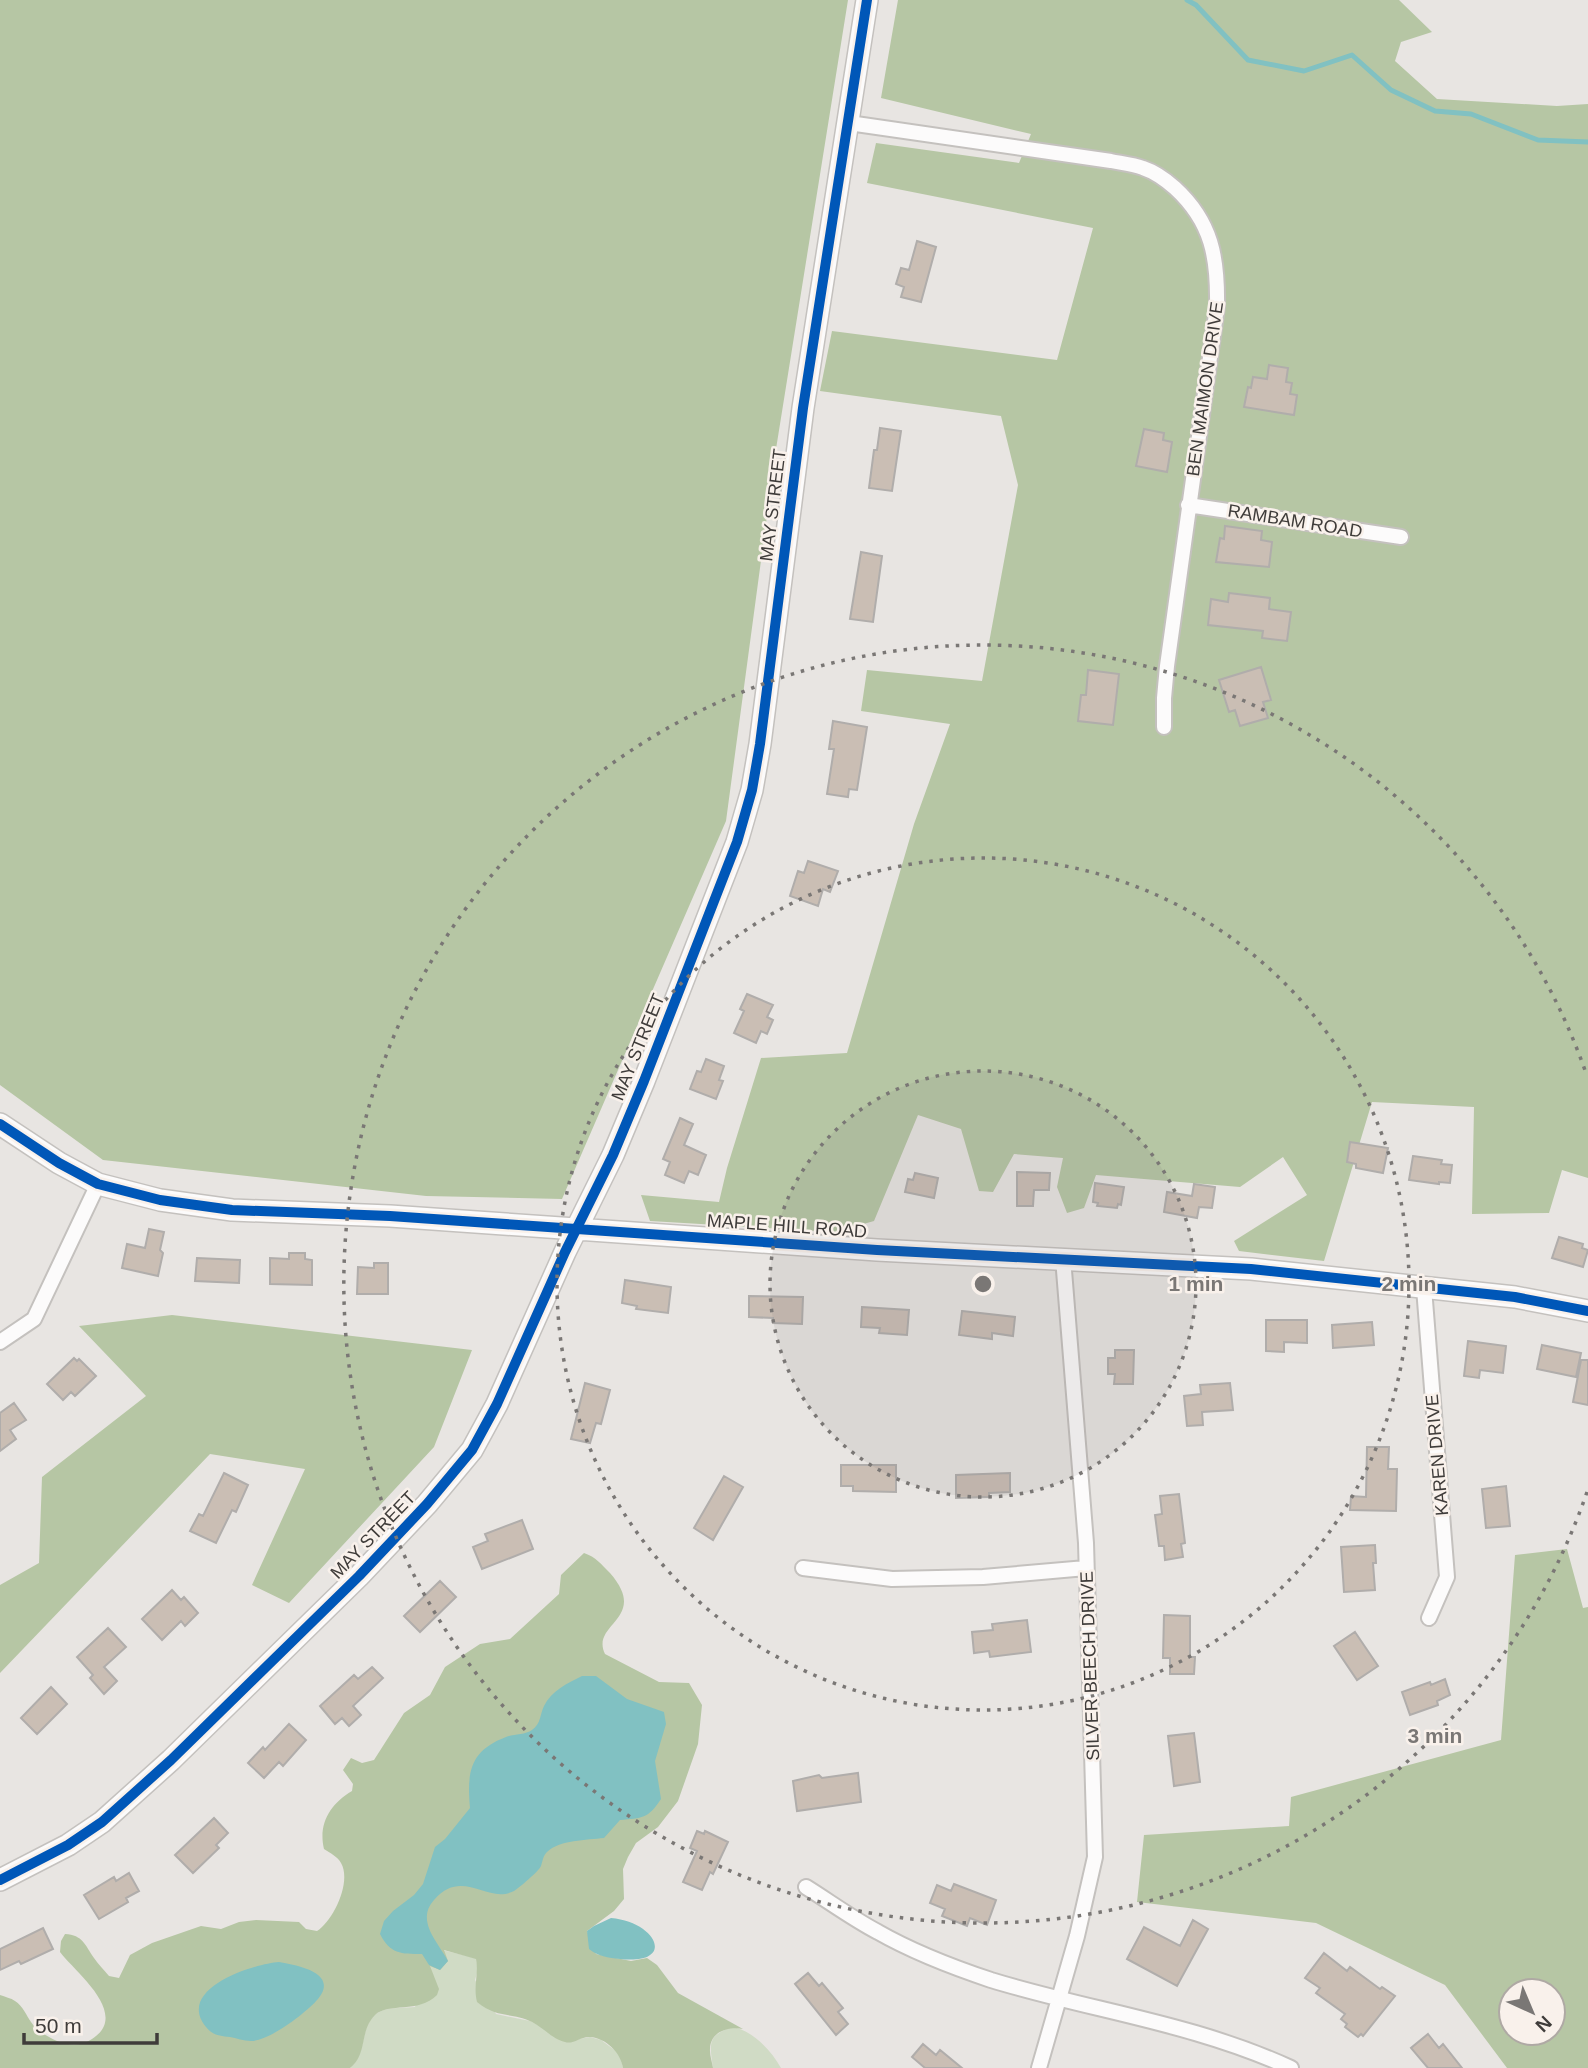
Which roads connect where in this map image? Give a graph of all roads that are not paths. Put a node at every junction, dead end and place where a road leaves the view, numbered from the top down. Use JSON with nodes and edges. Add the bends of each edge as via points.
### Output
{"nodes":[{"id":1,"x":867,"y":0,"type":"edge"},
{"id":2,"x":849,"y":123,"type":"junction"},
{"id":3,"x":1188,"y":505,"type":"junction"},
{"id":4,"x":1401,"y":537,"type":"dead end"},
{"id":5,"x":1164,"y":727,"type":"dead end"},
{"id":6,"x":0,"y":1125,"type":"edge"},
{"id":7,"x":98,"y":1184,"type":"junction"},
{"id":8,"x":575,"y":1231,"type":"junction"},
{"id":9,"x":1063,"y":1258,"type":"junction"},
{"id":10,"x":1424,"y":1288,"type":"junction"},
{"id":11,"x":1588,"y":1311,"type":"edge"},
{"id":12,"x":0,"y":1342,"type":"edge"},
{"id":13,"x":803,"y":1568,"type":"dead end"},
{"id":14,"x":1086,"y":1568,"type":"junction"},
{"id":15,"x":1429,"y":1618,"type":"dead end"},
{"id":16,"x":0,"y":1880,"type":"edge"},
{"id":17,"x":806,"y":1887,"type":"dead end"},
{"id":18,"x":1059,"y":1998,"type":"junction"},
{"id":19,"x":1039,"y":2068,"type":"edge"},
{"id":20,"x":1291,"y":2068,"type":"edge"}],
"edges":[{"from":1,"to":2,"type":"street","name":"MAY STREET"},
{"from":2,"to":3,"type":"street","name":"BEN MAIMON DRIVE","via":[[1143,167],[1165,180],[1196,211],[1215,257],[1218,297]]},
{"from":2,"to":8,"type":"street","name":"MAY STREET","via":[[803,408],[752,790],[737,842],[644,1081]]},
{"from":3,"to":4,"type":"street","name":"RAMBAM ROAD"},
{"from":3,"to":5,"type":"street","name":"BEN MAIMON DRIVE"},
{"from":6,"to":7,"type":"street","name":"MAPLE HILL ROAD"},
{"from":7,"to":8,"type":"street","name":"MAPLE HILL ROAD","via":[[160,1200],[232,1210],[390,1216]]},
{"from":7,"to":12,"type":"street","via":[[34,1319]]},
{"from":8,"to":9,"type":"street","name":"MAPLE HILL ROAD"},
{"from":8,"to":16,"type":"street","name":"MAY STREET","via":[[484,1433],[427,1504],[126,1801],[68,1845]]},
{"from":9,"to":10,"type":"street","name":"MAPLE HILL ROAD","via":[[1251,1269]]},
{"from":9,"to":14,"type":"street","name":"SILVER BEECH DRIVE"},
{"from":10,"to":11,"type":"street","name":"MAPLE HILL ROAD","via":[[1515,1297]]},
{"from":10,"to":15,"type":"street","name":"KAREN DRIVE","via":[[1447,1577]]},
{"from":13,"to":14,"type":"street","via":[[892,1579]]},
{"from":14,"to":18,"type":"street","name":"SILVER BEECH DRIVE","via":[[1095,1857]]},
{"from":17,"to":18,"type":"street","via":[[878,1932],[935,1959]]},
{"from":18,"to":19,"type":"street","name":"SILVER BEECH DRIVE"},
{"from":18,"to":20,"type":"street","via":[[1183,2028]]}]}
